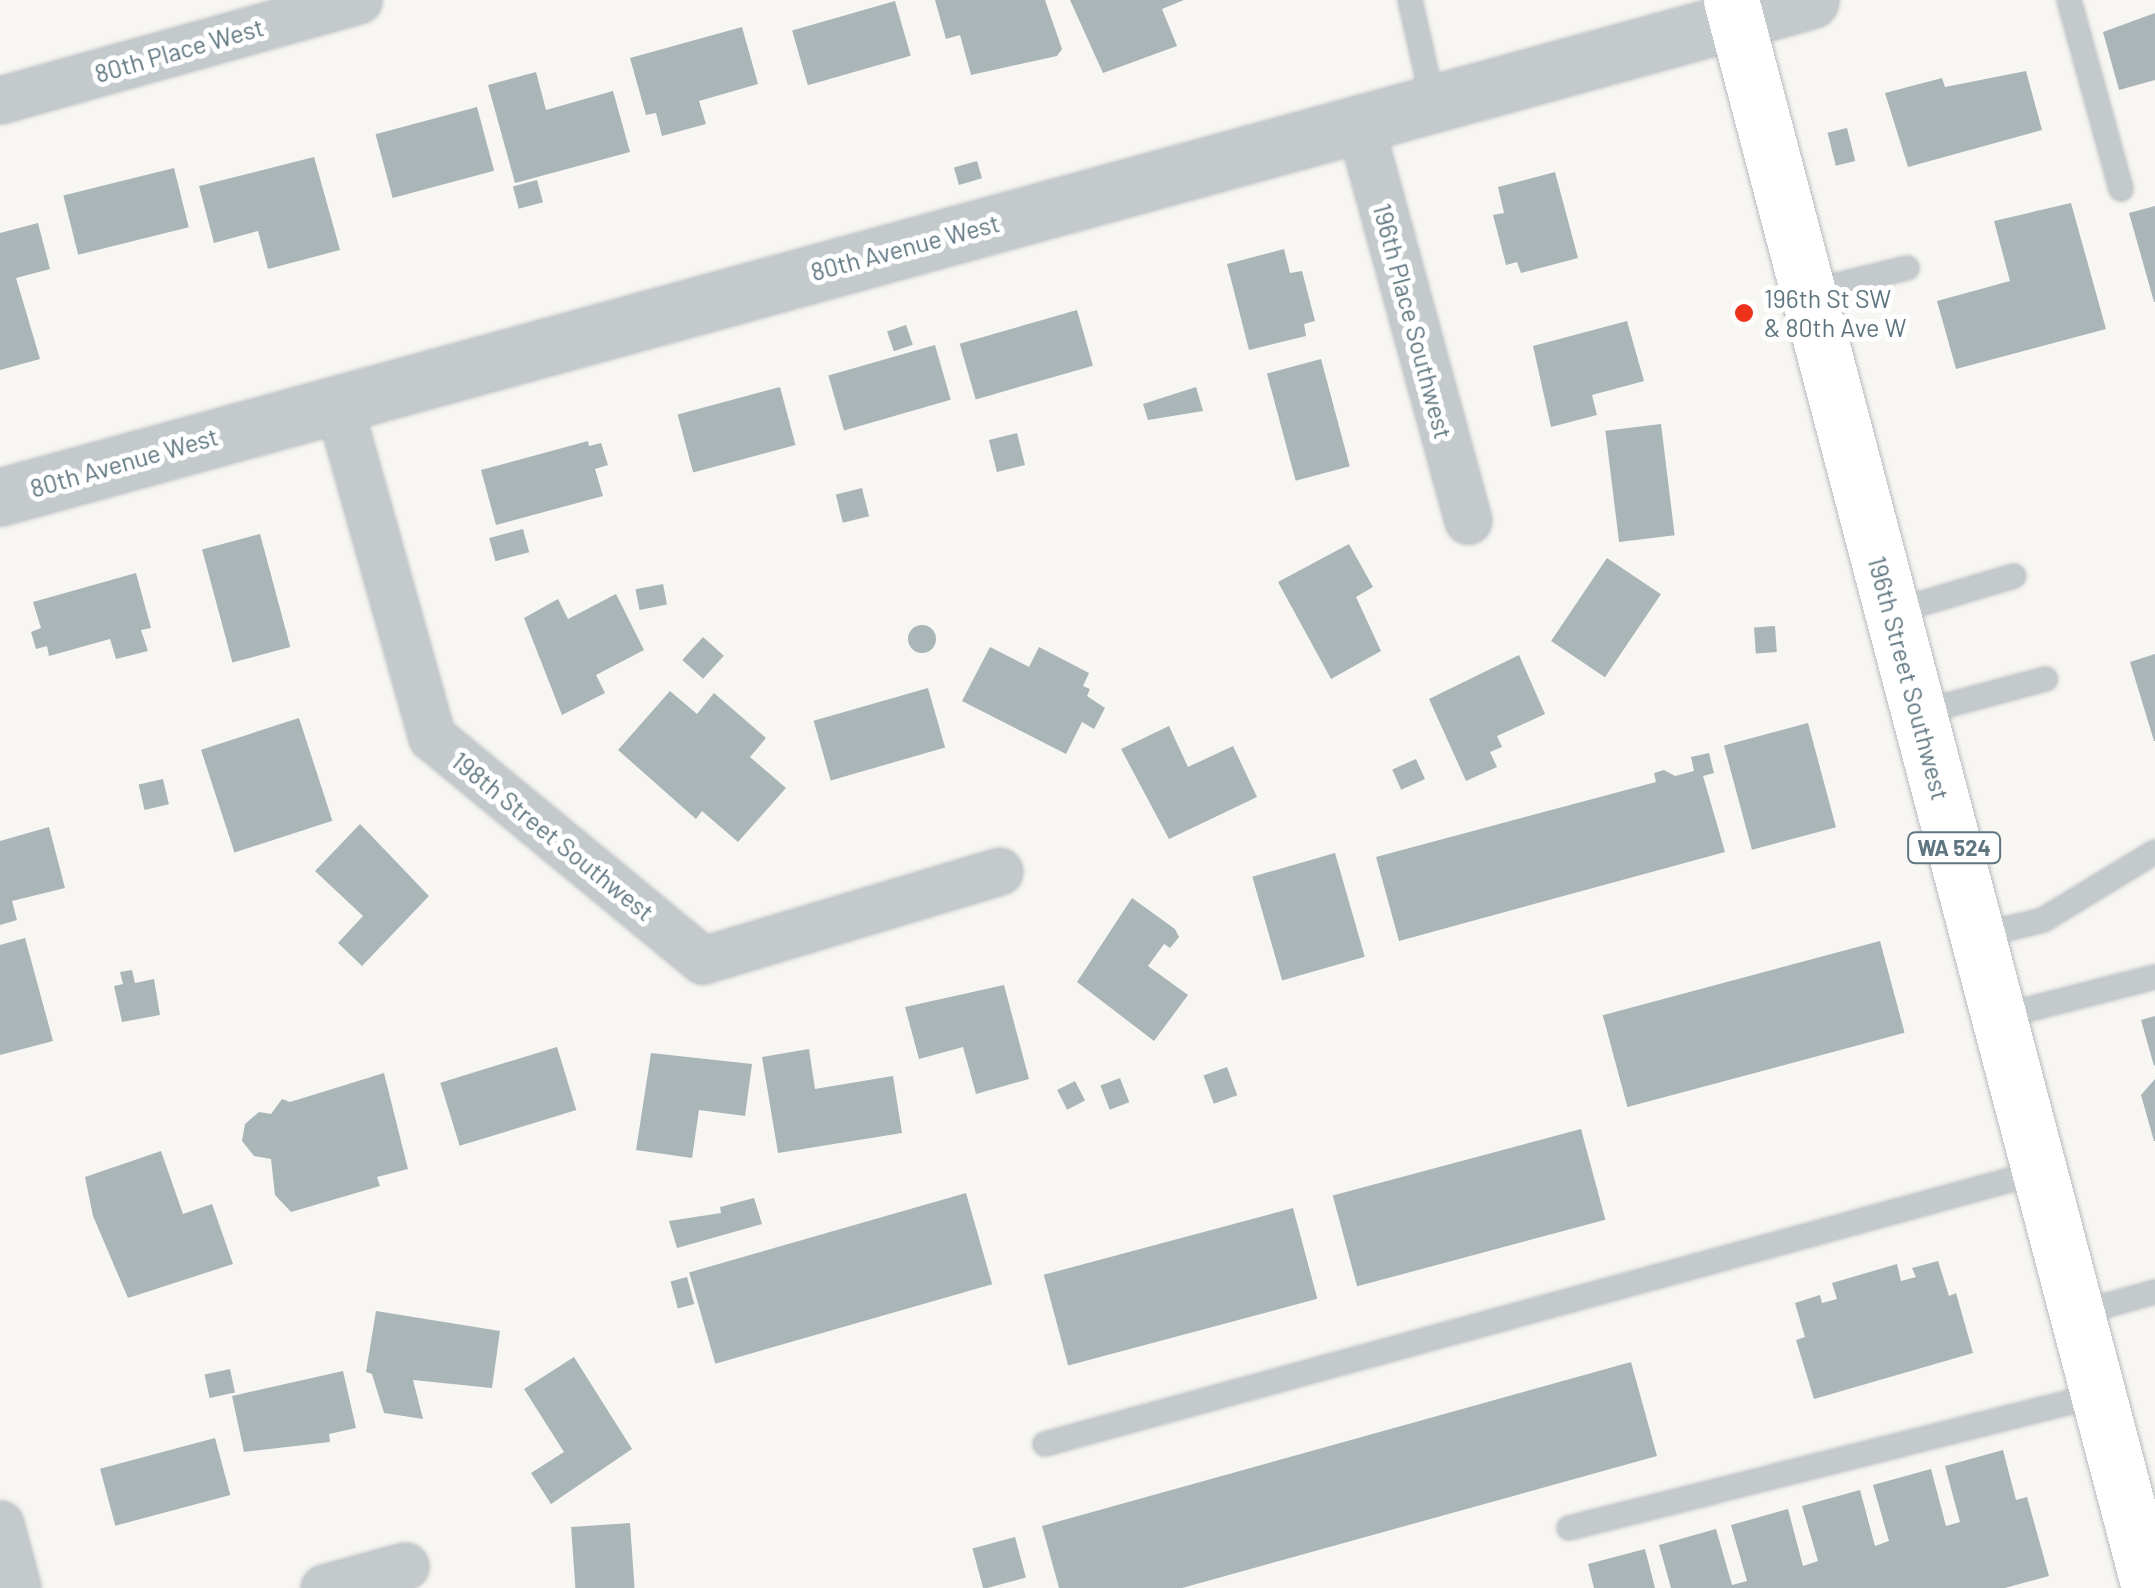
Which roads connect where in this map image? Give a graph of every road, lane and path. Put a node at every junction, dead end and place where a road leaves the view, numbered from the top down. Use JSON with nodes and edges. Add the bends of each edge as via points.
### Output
{"nodes":[{"id":1,"x":358,"y":0,"type":"edge"},
{"id":2,"x":1410,"y":0,"type":"edge"},
{"id":3,"x":1810,"y":0,"type":"edge"},
{"id":4,"x":2069,"y":0,"type":"edge"},
{"id":5,"x":1733,"y":9,"type":"edge"},
{"id":6,"x":0,"y":100,"type":"edge"},
{"id":7,"x":1434,"y":102,"type":"junction"},
{"id":8,"x":1359,"y":122,"type":"junction"},
{"id":9,"x":2121,"y":189,"type":"dead end"},
{"id":10,"x":1907,"y":268,"type":"dead end"},
{"id":11,"x":1808,"y":292,"type":"junction"},
{"id":12,"x":338,"y":403,"type":"junction"},
{"id":13,"x":0,"y":497,"type":"edge"},
{"id":14,"x":1468,"y":520,"type":"dead end"},
{"id":15,"x":2014,"y":576,"type":"dead end"},
{"id":16,"x":1892,"y":612,"type":"junction"},
{"id":17,"x":2046,"y":679,"type":"dead end"},
{"id":18,"x":1918,"y":713,"type":"junction"},
{"id":19,"x":2155,"y":852,"type":"edge"},
{"id":20,"x":998,"y":871,"type":"dead end"},
{"id":21,"x":1978,"y":936,"type":"junction"},
{"id":22,"x":2155,"y":977,"type":"edge"},
{"id":23,"x":1998,"y":1016,"type":"junction"},
{"id":24,"x":2039,"y":1172,"type":"junction"},
{"id":25,"x":2155,"y":1292,"type":"edge"},
{"id":26,"x":2076,"y":1314,"type":"junction"},
{"id":27,"x":2098,"y":1395,"type":"junction"},
{"id":28,"x":1045,"y":1444,"type":"dead end"},
{"id":29,"x":0,"y":1524,"type":"edge"},
{"id":30,"x":1569,"y":1528,"type":"dead end"},
{"id":31,"x":405,"y":1566,"type":"dead end"},
{"id":32,"x":17,"y":1588,"type":"edge"},
{"id":33,"x":324,"y":1588,"type":"edge"},
{"id":34,"x":2148,"y":1588,"type":"edge"}],
"edges":[{"from":1,"to":6,"type":"street","name":"80th Place West"},
{"from":2,"to":7,"type":"lane"},
{"from":3,"to":5,"type":"street","name":"80th Avenue West"},
{"from":4,"to":9,"type":"lane"},
{"from":5,"to":7,"type":"street","name":"80th Avenue West"},
{"from":5,"to":11,"type":"main road","name":"196th Street Southwest","number":"WA 524"},
{"from":7,"to":8,"type":"street","name":"80th Avenue West"},
{"from":8,"to":12,"type":"street","name":"80th Avenue West"},
{"from":8,"to":14,"type":"street","name":"196th Place Southwest"},
{"from":10,"to":11,"type":"lane"},
{"from":11,"to":16,"type":"main road","name":"196th Street Southwest","number":"WA 524"},
{"from":12,"to":13,"type":"street","name":"80th Avenue West"},
{"from":12,"to":20,"type":"street","name":"198th Street Southwest","via":[[432,737],[703,960]]},
{"from":15,"to":16,"type":"lane"},
{"from":16,"to":18,"type":"main road","name":"196th Street Southwest","number":"WA 524"},
{"from":17,"to":18,"type":"lane"},
{"from":18,"to":21,"type":"main road","name":"196th Street Southwest","number":"WA 524"},
{"from":19,"to":21,"type":"lane","via":[[2043,920]]},
{"from":21,"to":23,"type":"main road","name":"196th Street Southwest","number":"WA 524"},
{"from":22,"to":23,"type":"lane"},
{"from":23,"to":24,"type":"main road","name":"196th Street Southwest","number":"WA 524"},
{"from":24,"to":26,"type":"main road","name":"196th Street Southwest","number":"WA 524"},
{"from":24,"to":28,"type":"lane"},
{"from":25,"to":26,"type":"lane"},
{"from":26,"to":27,"type":"main road","name":"196th Street Southwest","number":"WA 524"},
{"from":27,"to":30,"type":"lane"},
{"from":27,"to":34,"type":"main road","name":"196th Street Southwest","number":"WA 524"},
{"from":29,"to":32,"type":"street"},
{"from":31,"to":33,"type":"street"}]}
